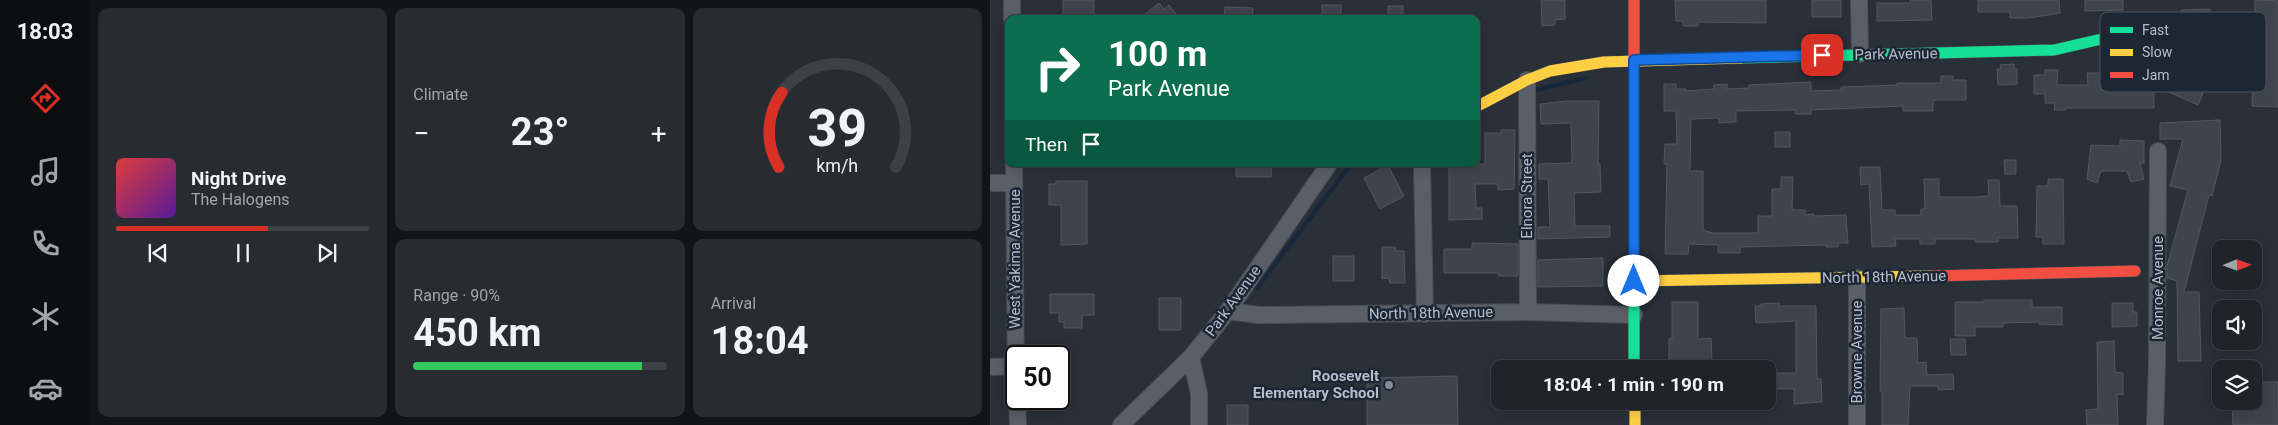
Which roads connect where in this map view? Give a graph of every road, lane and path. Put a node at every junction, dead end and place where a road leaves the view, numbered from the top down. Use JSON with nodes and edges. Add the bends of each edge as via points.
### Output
{"nodes":[{"id":1,"x":1012,"y":0,"type":"edge"},
{"id":2,"x":1634,"y":0,"type":"edge"},
{"id":3,"x":1859,"y":0,"type":"edge"},
{"id":4,"x":1012,"y":15,"type":"edge"},
{"id":5,"x":2100,"y":40,"type":"edge"},
{"id":6,"x":1860,"y":54,"type":"junction"},
{"id":7,"x":1634,"y":60,"type":"junction"},
{"id":8,"x":1527,"y":88,"type":"junction"},
{"id":9,"x":1480,"y":106,"type":"edge"},
{"id":10,"x":2158,"y":151,"type":"dead end"},
{"id":11,"x":1014,"y":167,"type":"edge"},
{"id":12,"x":1327,"y":167,"type":"edge"},
{"id":13,"x":1422,"y":167,"type":"edge"},
{"id":14,"x":1014,"y":183,"type":"junction"},
{"id":15,"x":990,"y":184,"type":"edge"},
{"id":16,"x":2135,"y":271,"type":"dead end"},
{"id":17,"x":1857,"y":278,"type":"junction"},
{"id":18,"x":1634,"y":281,"type":"junction"},
{"id":19,"x":1228,"y":312,"type":"junction"},
{"id":20,"x":1528,"y":312,"type":"junction"},
{"id":21,"x":1424,"y":314,"type":"junction"},
{"id":22,"x":1634,"y":315,"type":"junction"},
{"id":23,"x":1015,"y":345,"type":"edge"},
{"id":24,"x":1192,"y":357,"type":"junction"},
{"id":25,"x":1634,"y":360,"type":"edge"},
{"id":26,"x":1005,"y":366,"type":"edge"},
{"id":27,"x":990,"y":367,"type":"edge"},
{"id":28,"x":1017,"y":410,"type":"edge"},
{"id":29,"x":1635,"y":410,"type":"edge"},
{"id":30,"x":1018,"y":425,"type":"edge"},
{"id":31,"x":1121,"y":425,"type":"edge"},
{"id":32,"x":1199,"y":425,"type":"edge"},
{"id":33,"x":1635,"y":425,"type":"edge"},
{"id":34,"x":1857,"y":425,"type":"edge"},
{"id":35,"x":2155,"y":425,"type":"edge"}],
"edges":[{"from":1,"to":4,"type":"street"},
{"from":2,"to":7,"type":"street"},
{"from":3,"to":6,"type":"street"},
{"from":5,"to":6,"type":"street","name":"Park Avenue","via":[[2054,50]]},
{"from":6,"to":7,"type":"street","name":"Park Avenue"},
{"from":7,"to":8,"type":"street","name":"Park Avenue","via":[[1550,71]]},
{"from":7,"to":18,"type":"street"},
{"from":8,"to":9,"type":"street","name":"Park Avenue"},
{"from":8,"to":20,"type":"street","name":"Elnora Street"},
{"from":10,"to":35,"type":"street","name":"Monroe Avenue"},
{"from":11,"to":14,"type":"street","name":"West Yakima Avenue"},
{"from":12,"to":19,"type":"street","name":"Park Avenue"},
{"from":13,"to":21,"type":"street"},
{"from":14,"to":15,"type":"street"},
{"from":14,"to":23,"type":"street","name":"West Yakima Avenue"},
{"from":16,"to":17,"type":"street","name":"North 18th Avenue"},
{"from":17,"to":18,"type":"street","name":"North 18th Avenue"},
{"from":17,"to":34,"type":"street","name":"Browne Avenue"},
{"from":18,"to":22,"type":"street"},
{"from":19,"to":21,"type":"street","name":"North 18th Avenue","via":[[1259,315]]},
{"from":19,"to":24,"type":"street","name":"Park Avenue"},
{"from":20,"to":21,"type":"street","name":"North 18th Avenue"},
{"from":20,"to":22,"type":"street","name":"North 18th Avenue"},
{"from":22,"to":25,"type":"street"},
{"from":24,"to":31,"type":"street","name":"Park Avenue"},
{"from":24,"to":32,"type":"street","via":[[1199,394]]},
{"from":26,"to":27,"type":"street"},
{"from":28,"to":30,"type":"street"},
{"from":29,"to":33,"type":"street"}]}
